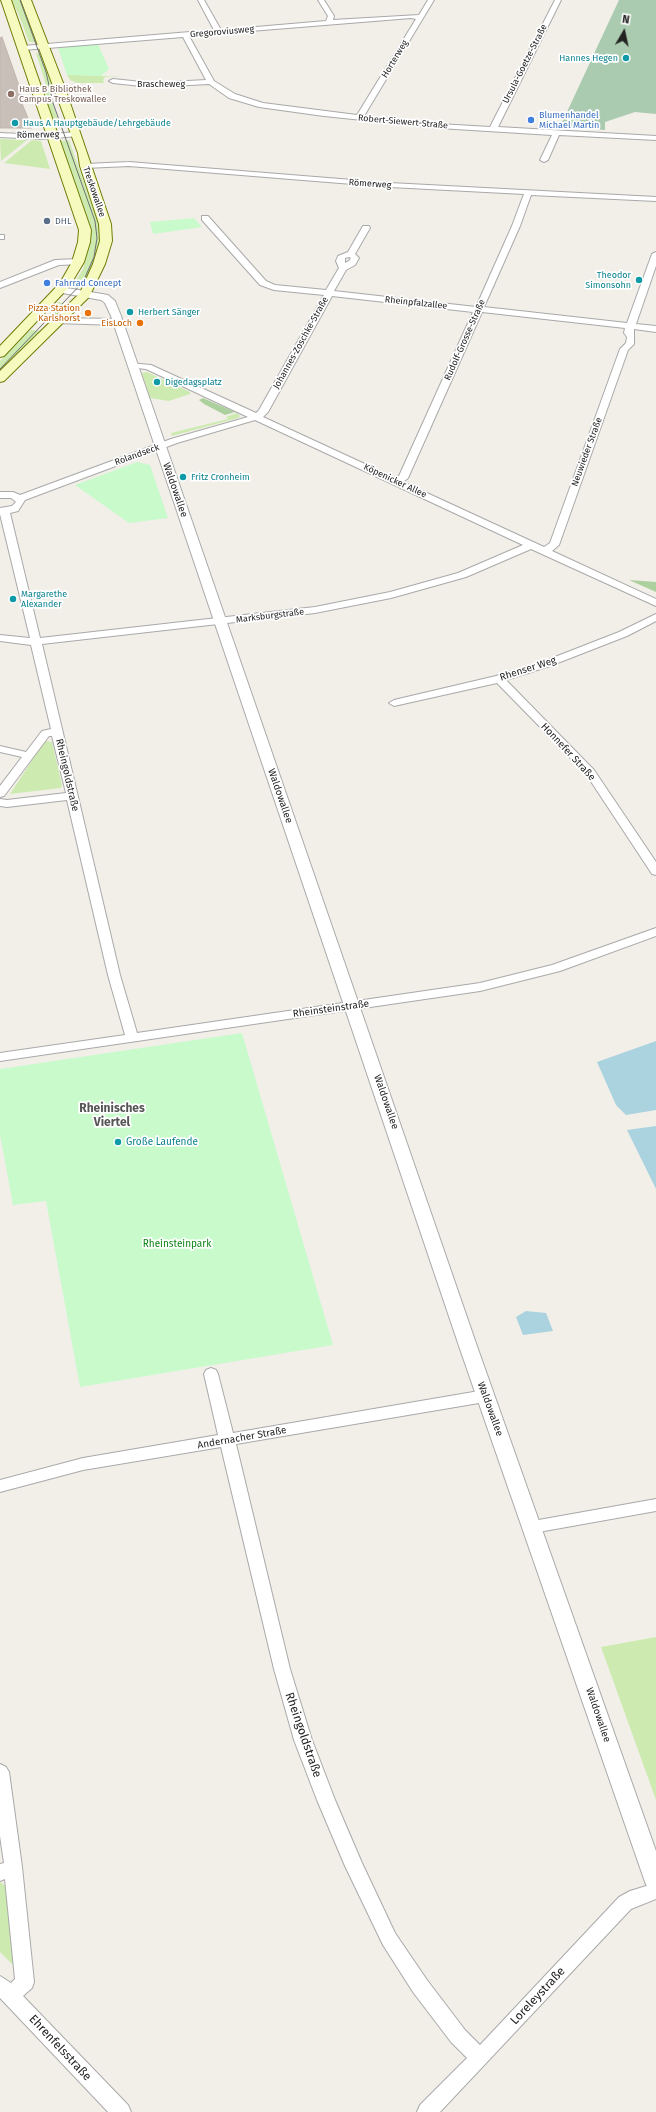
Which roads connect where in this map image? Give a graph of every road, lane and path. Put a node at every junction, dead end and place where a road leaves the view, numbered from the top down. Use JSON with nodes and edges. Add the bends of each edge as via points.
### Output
{"nodes":[{"id":1,"x":6,"y":0,"type":"edge"},
{"id":2,"x":26,"y":0,"type":"edge"},
{"id":3,"x":201,"y":0,"type":"edge"},
{"id":4,"x":321,"y":0,"type":"edge"},
{"id":5,"x":431,"y":0,"type":"edge"},
{"id":6,"x":558,"y":0,"type":"edge"},
{"id":7,"x":420,"y":17,"type":"junction"},
{"id":8,"x":330,"y":23,"type":"junction"},
{"id":9,"x":219,"y":32,"type":"junction"},
{"id":10,"x":185,"y":35,"type":"junction"},
{"id":11,"x":43,"y":46,"type":"junction"},
{"id":12,"x":23,"y":48,"type":"junction"},
{"id":13,"x":113,"y":81,"type":"dead end"},
{"id":14,"x":210,"y":82,"type":"junction"},
{"id":15,"x":359,"y":118,"type":"junction"},
{"id":16,"x":493,"y":129,"type":"junction"},
{"id":17,"x":557,"y":132,"type":"junction"},
{"id":18,"x":76,"y":134,"type":"junction"},
{"id":19,"x":0,"y":135,"type":"edge"},
{"id":20,"x":54,"y":136,"type":"junction"},
{"id":21,"x":656,"y":138,"type":"edge"},
{"id":22,"x":544,"y":160,"type":"dead end"},
{"id":23,"x":85,"y":166,"type":"junction"},
{"id":24,"x":528,"y":193,"type":"junction"},
{"id":25,"x":656,"y":199,"type":"edge"},
{"id":26,"x":205,"y":218,"type":"dead end"},
{"id":27,"x":366,"y":228,"type":"dead end"},
{"id":28,"x":656,"y":254,"type":"edge"},
{"id":29,"x":78,"y":262,"type":"junction"},
{"id":30,"x":0,"y":284,"type":"edge"},
{"id":31,"x":61,"y":290,"type":"junction"},
{"id":32,"x":85,"y":294,"type":"junction"},
{"id":33,"x":329,"y":294,"type":"junction"},
{"id":34,"x":478,"y":310,"type":"junction"},
{"id":35,"x":58,"y":321,"type":"junction"},
{"id":36,"x":118,"y":322,"type":"junction"},
{"id":37,"x":630,"y":329,"type":"junction"},
{"id":38,"x":656,"y":329,"type":"edge"},
{"id":39,"x":0,"y":353,"type":"edge"},
{"id":40,"x":132,"y":365,"type":"junction"},
{"id":41,"x":0,"y":378,"type":"edge"},
{"id":42,"x":258,"y":418,"type":"junction"},
{"id":43,"x":160,"y":447,"type":"junction"},
{"id":44,"x":396,"y":482,"type":"junction"},
{"id":45,"x":0,"y":495,"type":"edge"},
{"id":46,"x":19,"y":499,"type":"junction"},
{"id":47,"x":3,"y":511,"type":"edge"},
{"id":48,"x":532,"y":545,"type":"junction"},
{"id":49,"x":544,"y":551,"type":"junction"},
{"id":50,"x":656,"y":603,"type":"edge"},
{"id":51,"x":656,"y":617,"type":"edge"},
{"id":52,"x":220,"y":622,"type":"junction"},
{"id":53,"x":0,"y":638,"type":"edge"},
{"id":54,"x":35,"y":642,"type":"junction"},
{"id":55,"x":499,"y":679,"type":"junction"},
{"id":56,"x":394,"y":703,"type":"dead end"},
{"id":57,"x":57,"y":732,"type":"junction"},
{"id":58,"x":0,"y":749,"type":"edge"},
{"id":59,"x":30,"y":756,"type":"junction"},
{"id":60,"x":0,"y":794,"type":"edge"},
{"id":61,"x":72,"y":796,"type":"junction"},
{"id":62,"x":0,"y":802,"type":"edge"},
{"id":63,"x":656,"y":871,"type":"edge"},
{"id":64,"x":656,"y":932,"type":"edge"},
{"id":65,"x":352,"y":1006,"type":"junction"},
{"id":66,"x":132,"y":1038,"type":"junction"},
{"id":67,"x":0,"y":1057,"type":"edge"},
{"id":68,"x":211,"y":1374,"type":"dead end"},
{"id":69,"x":485,"y":1396,"type":"junction"},
{"id":70,"x":226,"y":1441,"type":"junction"},
{"id":71,"x":0,"y":1486,"type":"edge"},
{"id":72,"x":656,"y":1505,"type":"edge"},
{"id":73,"x":533,"y":1527,"type":"junction"},
{"id":74,"x":0,"y":1772,"type":"edge"},
{"id":75,"x":7,"y":1870,"type":"edge"},
{"id":76,"x":656,"y":1882,"type":"edge"},
{"id":77,"x":656,"y":1891,"type":"edge"},
{"id":78,"x":5,"y":1990,"type":"edge"},
{"id":79,"x":480,"y":2058,"type":"junction"},
{"id":80,"x":120,"y":2112,"type":"edge"},
{"id":81,"x":427,"y":2112,"type":"edge"}],
"edges":[{"from":1,"to":12,"type":"main road","name":"Treskowallee"},
{"from":2,"to":11,"type":"main road","name":"Treskowallee"},
{"from":3,"to":9,"type":"street"},
{"from":4,"to":8,"type":"street","via":[[331,16]]},
{"from":5,"to":7,"type":"street","name":"Horterweg"},
{"from":6,"to":16,"type":"street","name":"Ursula-Goetze-Straße"},
{"from":7,"to":8,"type":"street","name":"Gregoroviusweg"},
{"from":7,"to":15,"type":"street","name":"Horterweg"},
{"from":8,"to":9,"type":"street","name":"Gregoroviusweg"},
{"from":9,"to":10,"type":"street","name":"Gregoroviusweg"},
{"from":10,"to":11,"type":"street","name":"Gregoroviusweg"},
{"from":10,"to":14,"type":"street","name":"Robert-Siewert-Straße"},
{"from":11,"to":12,"type":"street","name":"Gregoroviusweg"},
{"from":11,"to":18,"type":"main road","name":"Treskowallee"},
{"from":12,"to":20,"type":"main road","name":"Treskowallee"},
{"from":13,"to":14,"type":"street","name":"Brascheweg","via":[[158,85]]},
{"from":14,"to":15,"type":"street","name":"Robert-Siewert-Straße","via":[[232,96],[256,104]]},
{"from":15,"to":16,"type":"street","name":"Robert-Siewert-Straße"},
{"from":16,"to":17,"type":"street","name":"Robert-Siewert-Straße"},
{"from":17,"to":21,"type":"street","name":"Robert-Siewert-Straße"},
{"from":17,"to":22,"type":"street"},
{"from":18,"to":20,"type":"street","name":"Römerweg"},
{"from":18,"to":23,"type":"main road","name":"Treskowallee"},
{"from":19,"to":20,"type":"street","name":"Römerweg"},
{"from":20,"to":29,"type":"main road","name":"Treskowallee","via":[[84,230],[84,242]]},
{"from":23,"to":24,"type":"street","name":"Römerweg","via":[[129,164],[367,184]]},
{"from":23,"to":32,"type":"main road","name":"Treskowallee","via":[[101,212],[106,236],[100,264]]},
{"from":24,"to":25,"type":"street","name":"Römerweg"},
{"from":24,"to":34,"type":"street","name":"Rudolf-Grosse-Straße"},
{"from":26,"to":33,"type":"street","name":"Rheinpfalzallee","via":[[267,286]]},
{"from":27,"to":33,"type":"street","name":"Johannes-Zoschke-Straße","via":[[351,254],[355,258],[343,268]]},
{"from":28,"to":37,"type":"street","name":"Neuwieder Straße"},
{"from":29,"to":30,"type":"street","via":[[58,262]]},
{"from":29,"to":31,"type":"main road","name":"Treskowallee"},
{"from":31,"to":32,"type":"street","name":"Waldowallee"},
{"from":31,"to":39,"type":"main road","name":"Treskowallee"},
{"from":32,"to":35,"type":"main road","name":"Treskowallee"},
{"from":32,"to":36,"type":"street","name":"Waldowallee","via":[[104,297],[110,301]]},
{"from":33,"to":34,"type":"street","name":"Rheinpfalzallee"},
{"from":33,"to":42,"type":"street","name":"Johannes-Zoschke-Straße"},
{"from":34,"to":37,"type":"street","name":"Rheinpfalzallee"},
{"from":34,"to":44,"type":"street","name":"Rudolf-Grosse-Straße","via":[[403,478]]},
{"from":35,"to":36,"type":"street"},
{"from":35,"to":41,"type":"main road","name":"Treskowallee"},
{"from":36,"to":40,"type":"street","name":"Waldowallee"},
{"from":37,"to":38,"type":"street","name":"Rheinpfalzallee"},
{"from":37,"to":49,"type":"street","name":"Neuwieder Straße","via":[[630,344],[624,349],[554,545]]},
{"from":40,"to":42,"type":"street","name":"Köpenicker Allee","via":[[145,365]]},
{"from":40,"to":43,"type":"street","name":"Waldowallee"},
{"from":42,"to":43,"type":"street","name":"Rolandseck"},
{"from":42,"to":44,"type":"street","name":"Köpenicker Allee"},
{"from":43,"to":46,"type":"street","name":"Rolandseck"},
{"from":43,"to":52,"type":"street","name":"Waldowallee"},
{"from":44,"to":48,"type":"street","name":"Köpenicker Allee"},
{"from":45,"to":46,"type":"street"},
{"from":46,"to":47,"type":"street","name":"Rolandseck","via":[[21,501],[18,507]]},
{"from":47,"to":54,"type":"street","name":"Rheingoldstraße"},
{"from":48,"to":49,"type":"street","name":"Köpenicker Allee"},
{"from":48,"to":52,"type":"street","name":"Marksburgstraße","via":[[462,575],[391,595],[315,610]]},
{"from":49,"to":50,"type":"street","name":"Köpenicker Allee"},
{"from":51,"to":55,"type":"street","name":"Rhenser Weg","via":[[590,648]]},
{"from":52,"to":54,"type":"street","name":"Marksburgstraße"},
{"from":52,"to":65,"type":"street","name":"Waldowallee"},
{"from":53,"to":54,"type":"street","name":"Marksburgstraße"},
{"from":54,"to":57,"type":"street","name":"Rheingoldstraße"},
{"from":55,"to":56,"type":"street","name":"Rhenser Weg"},
{"from":55,"to":63,"type":"street","name":"Honnefer Straße","via":[[590,772]]},
{"from":57,"to":59,"type":"street","via":[[46,733]]},
{"from":57,"to":61,"type":"street","name":"Rheingoldstraße"},
{"from":58,"to":59,"type":"street"},
{"from":59,"to":60,"type":"street"},
{"from":61,"to":62,"type":"street","via":[[7,804]]},
{"from":61,"to":66,"type":"street","name":"Rheingoldstraße","via":[[114,975]]},
{"from":64,"to":65,"type":"street","name":"Rheinsteinstraße","via":[[556,968],[480,987]]},
{"from":65,"to":66,"type":"street","name":"Rheinsteinstraße"},
{"from":65,"to":69,"type":"street","name":"Waldowallee"},
{"from":66,"to":67,"type":"street","name":"Rheinsteinstraße"},
{"from":68,"to":70,"type":"street","name":"Rheingoldstraße"},
{"from":69,"to":70,"type":"street","name":"Andernacher Straße"},
{"from":69,"to":73,"type":"street","name":"Waldowallee"},
{"from":70,"to":71,"type":"street","name":"Andernacher Straße","via":[[84,1464]]},
{"from":70,"to":79,"type":"street","name":"Rheingoldstraße","via":[[282,1669],[303,1740],[326,1800],[389,1939],[458,2036]]},
{"from":72,"to":73,"type":"street"},
{"from":73,"to":76,"type":"street","name":"Waldowallee"},
{"from":74,"to":75,"type":"street"},
{"from":75,"to":78,"type":"street","via":[[26,1982]]},
{"from":77,"to":79,"type":"street","name":"Loreleystraße","via":[[625,1903]]},
{"from":78,"to":80,"type":"street","name":"Ehrenfelsstraße"},
{"from":79,"to":81,"type":"street","name":"Loreleystraße"}]}
